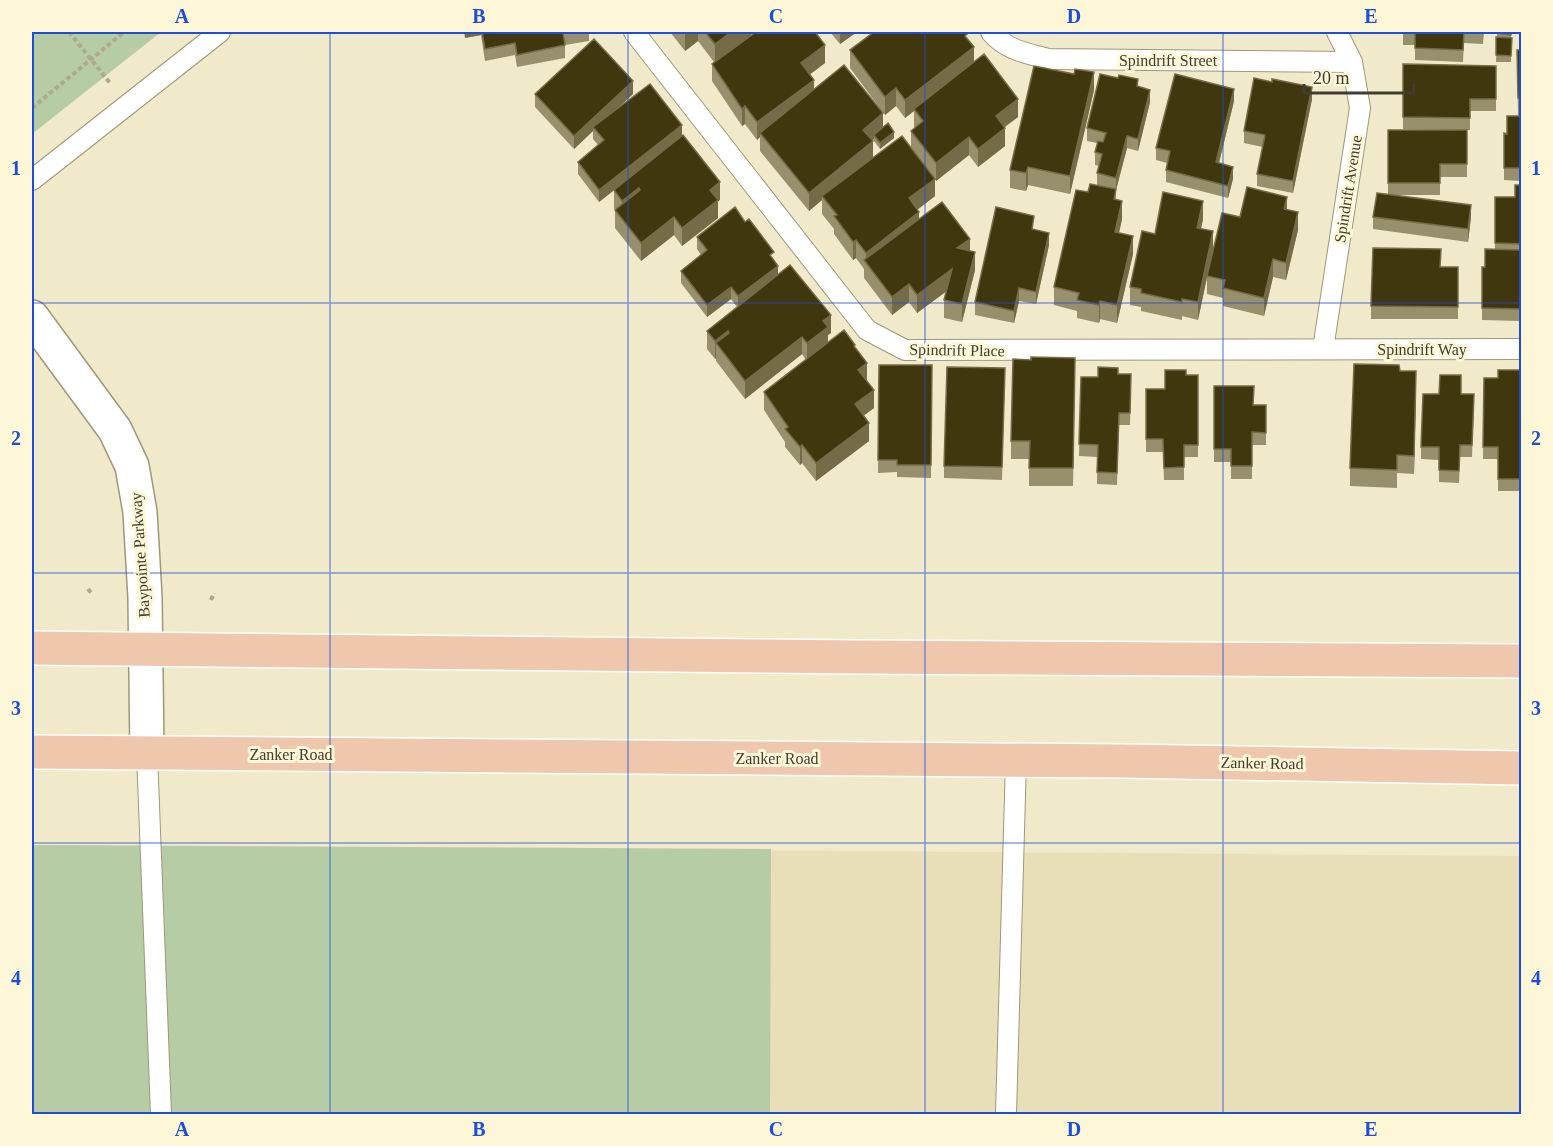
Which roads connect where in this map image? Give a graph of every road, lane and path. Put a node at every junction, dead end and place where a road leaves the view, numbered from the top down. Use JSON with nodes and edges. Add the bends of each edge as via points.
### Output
{"nodes":[{"id":1,"x":69,"y":32,"type":"edge"},
{"id":2,"x":124,"y":32,"type":"edge"},
{"id":3,"x":220,"y":32,"type":"edge"},
{"id":4,"x":634,"y":32,"type":"edge"},
{"id":5,"x":992,"y":32,"type":"edge"},
{"id":6,"x":1337,"y":32,"type":"edge"},
{"id":7,"x":90,"y":58,"type":"junction"},
{"id":8,"x":1352,"y":62,"type":"junction"},
{"id":9,"x":128,"y":104,"type":"junction"},
{"id":10,"x":32,"y":108,"type":"edge"},
{"id":11,"x":32,"y":180,"type":"edge"},
{"id":12,"x":32,"y":317,"type":"edge"},
{"id":13,"x":1323,"y":349,"type":"junction"},
{"id":14,"x":1521,"y":349,"type":"edge"},
{"id":15,"x":88,"y":589,"type":"dead end"},
{"id":16,"x":214,"y":593,"type":"dead end"},
{"id":17,"x":92,"y":594,"type":"dead end"},
{"id":18,"x":211,"y":600,"type":"dead end"},
{"id":19,"x":32,"y":648,"type":"edge"},
{"id":20,"x":145,"y":649,"type":"junction"},
{"id":21,"x":1521,"y":661,"type":"edge"},
{"id":22,"x":32,"y":752,"type":"edge"},
{"id":23,"x":147,"y":753,"type":"junction"},
{"id":24,"x":1016,"y":760,"type":"junction"},
{"id":25,"x":1521,"y":768,"type":"edge"},
{"id":26,"x":161,"y":1114,"type":"edge"},
{"id":27,"x":1006,"y":1114,"type":"edge"}],
"edges":[{"from":1,"to":7,"type":"path"},
{"from":2,"to":7,"type":"path"},
{"from":3,"to":9,"type":"lane"},
{"from":4,"to":13,"type":"lane","name":"Spindrift Place","via":[[867,330],[905,351]]},
{"from":5,"to":8,"type":"lane","name":"Spindrift Street","via":[[1000,42],[1018,51],[1048,59]]},
{"from":6,"to":8,"type":"lane","name":"Spindrift Avenue"},
{"from":7,"to":9,"type":"path"},
{"from":7,"to":10,"type":"path"},
{"from":8,"to":13,"type":"lane","name":"Spindrift Avenue","via":[[1360,108]]},
{"from":9,"to":11,"type":"lane"},
{"from":12,"to":20,"type":"main road","name":"Baypointe Parkway","via":[[115,430],[132,466],[140,512]]},
{"from":13,"to":14,"type":"lane","name":"Spindrift Way"},
{"from":15,"to":17,"type":"path"},
{"from":16,"to":18,"type":"path"},
{"from":19,"to":20,"type":"main road"},
{"from":20,"to":21,"type":"main road"},
{"from":20,"to":23,"type":"main road","name":"Baypointe Parkway"},
{"from":22,"to":23,"type":"main road","name":"Zanker Road"},
{"from":23,"to":24,"type":"main road","name":"Zanker Road"},
{"from":23,"to":26,"type":"lane"},
{"from":24,"to":25,"type":"main road","name":"Zanker Road"},
{"from":24,"to":27,"type":"lane"}]}
